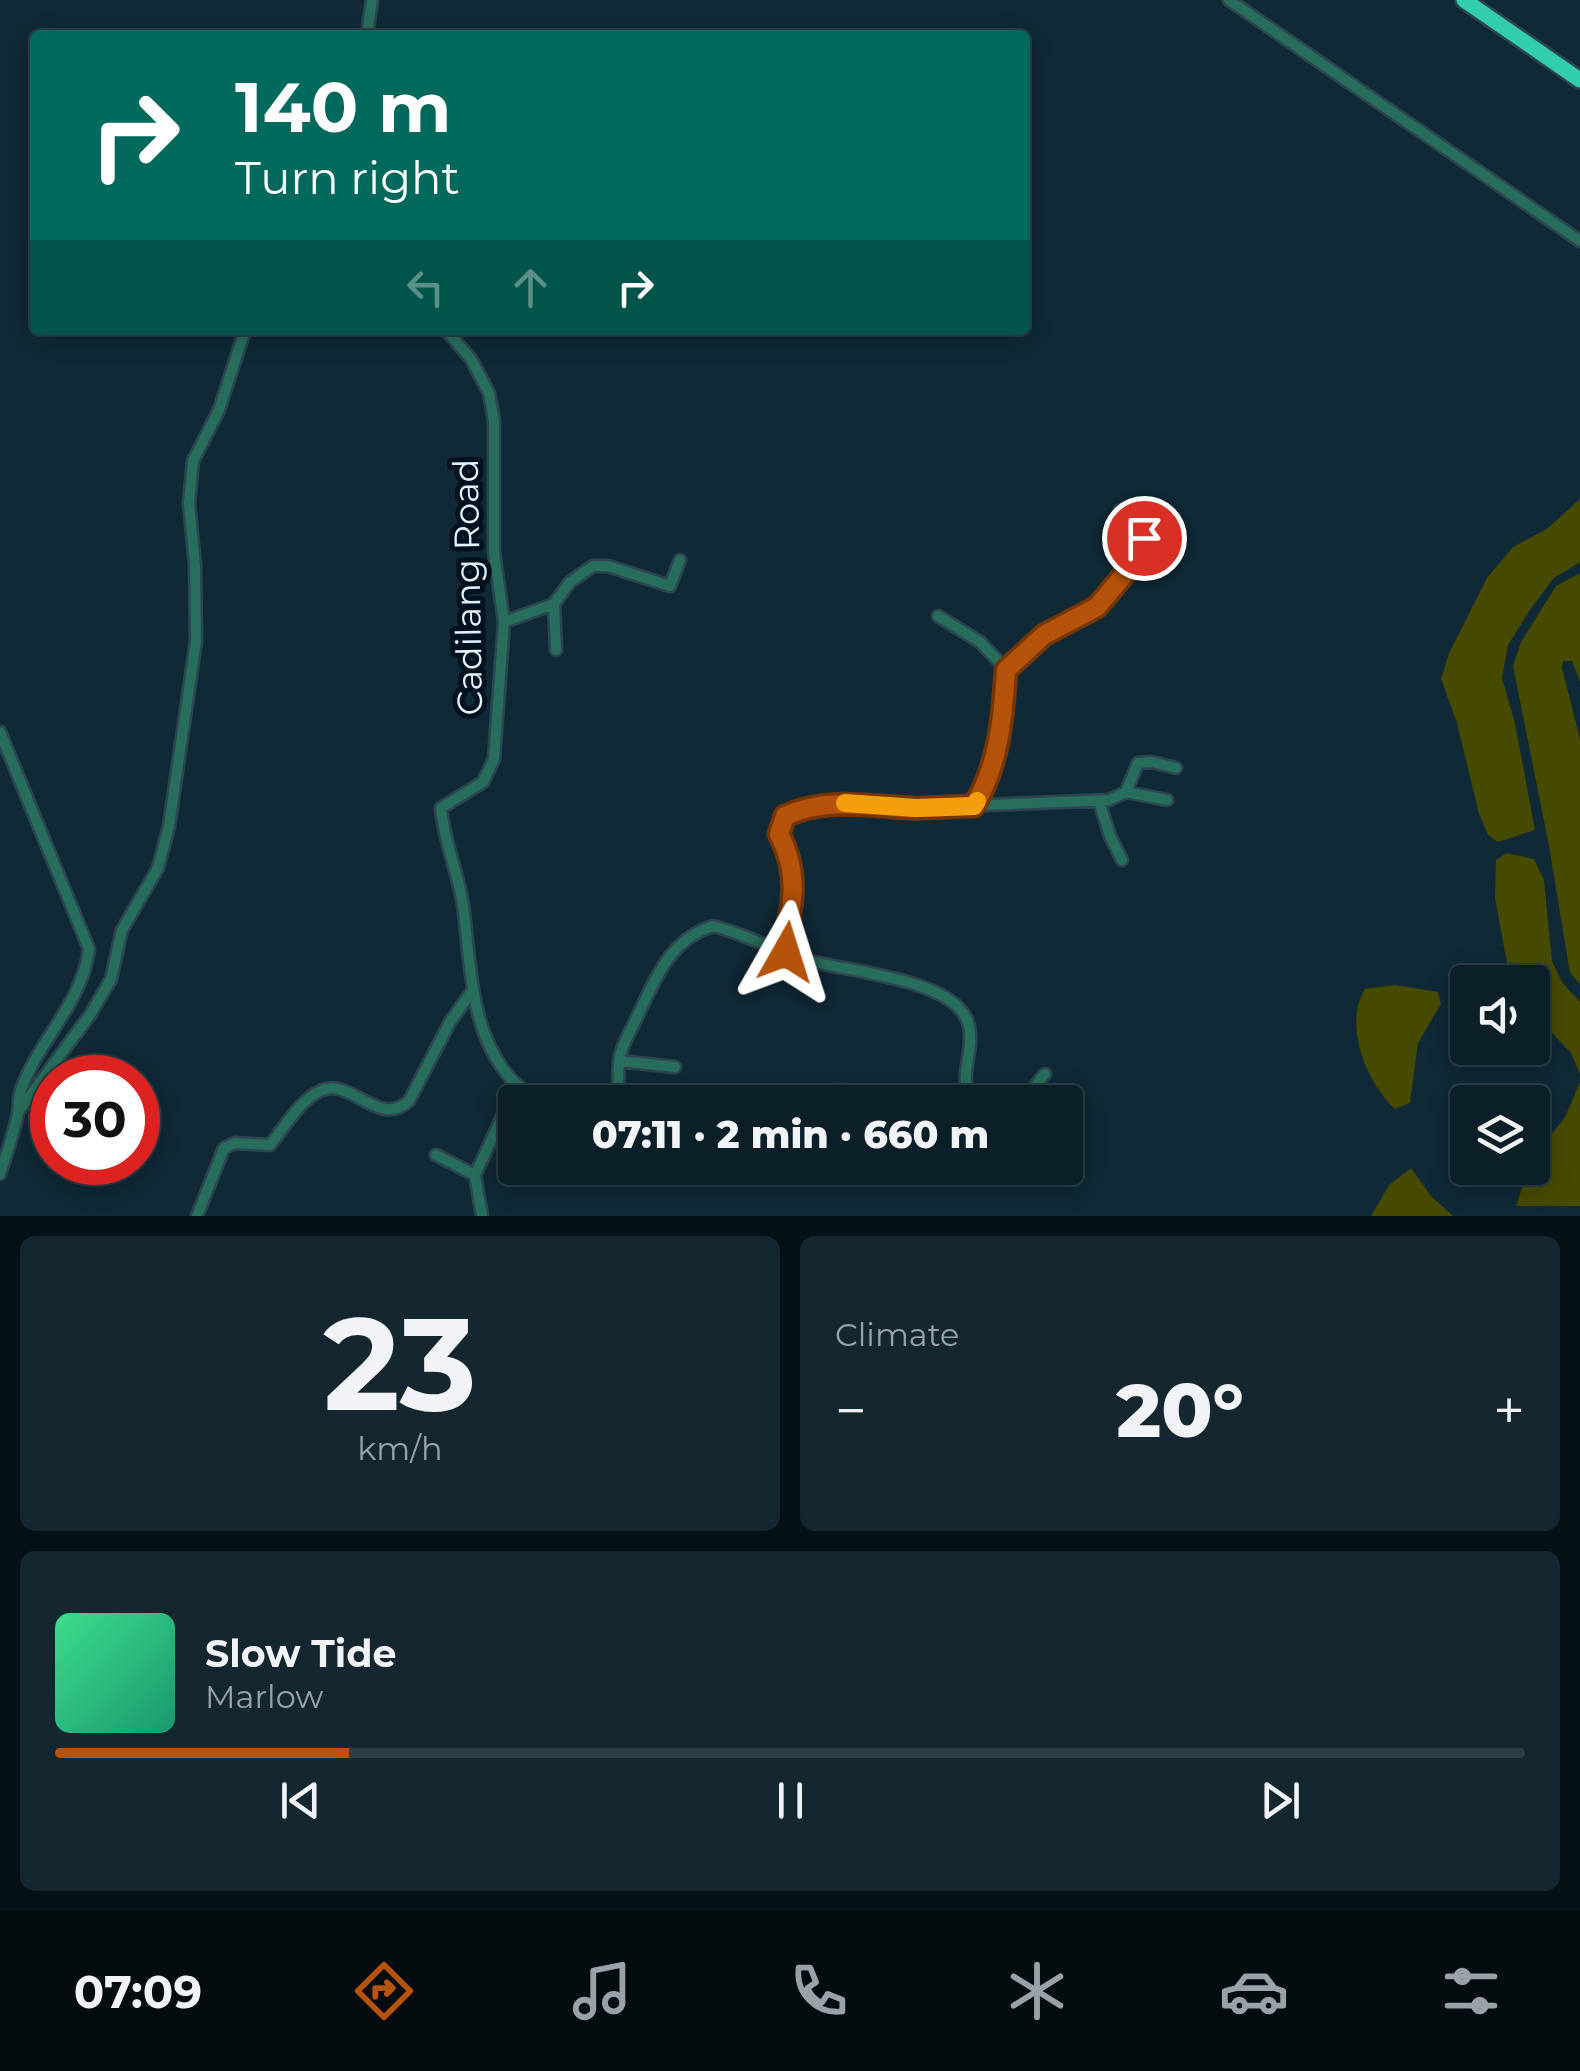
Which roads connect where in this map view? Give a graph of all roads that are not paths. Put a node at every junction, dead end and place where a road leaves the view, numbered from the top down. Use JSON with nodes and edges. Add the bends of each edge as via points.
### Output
{"nodes":[{"id":1,"x":372,"y":0,"type":"edge"},
{"id":2,"x":1228,"y":0,"type":"edge"},
{"id":3,"x":1464,"y":0,"type":"edge"},
{"id":4,"x":368,"y":30,"type":"edge"},
{"id":5,"x":1580,"y":80,"type":"edge"},
{"id":6,"x":1580,"y":241,"type":"edge"},
{"id":7,"x":243,"y":335,"type":"edge"},
{"id":8,"x":450,"y":335,"type":"edge"},
{"id":9,"x":1120,"y":510,"type":"dead end"},
{"id":10,"x":680,"y":560,"type":"dead end"},
{"id":11,"x":554,"y":604,"type":"junction"},
{"id":12,"x":938,"y":616,"type":"dead end"},
{"id":13,"x":504,"y":622,"type":"junction"},
{"id":14,"x":556,"y":650,"type":"dead end"},
{"id":15,"x":1006,"y":670,"type":"junction"},
{"id":16,"x":0,"y":732,"type":"edge"},
{"id":17,"x":1176,"y":768,"type":"dead end"},
{"id":18,"x":1126,"y":792,"type":"junction"},
{"id":19,"x":1167,"y":800,"type":"dead end"},
{"id":20,"x":1099,"y":801,"type":"junction"},
{"id":21,"x":974,"y":806,"type":"junction"},
{"id":22,"x":1122,"y":860,"type":"dead end"},
{"id":23,"x":780,"y":948,"type":"junction"},
{"id":24,"x":472,"y":991,"type":"junction"},
{"id":25,"x":619,"y":1061,"type":"junction"},
{"id":26,"x":676,"y":1067,"type":"dead end"},
{"id":27,"x":1045,"y":1074,"type":"dead end"},
{"id":28,"x":517,"y":1085,"type":"edge"},
{"id":29,"x":618,"y":1085,"type":"edge"},
{"id":30,"x":18,"y":1112,"type":"junction"},
{"id":31,"x":498,"y":1126,"type":"edge"},
{"id":32,"x":436,"y":1156,"type":"dead end"},
{"id":33,"x":0,"y":1174,"type":"edge"},
{"id":34,"x":475,"y":1175,"type":"junction"},
{"id":35,"x":197,"y":1216,"type":"edge"},
{"id":36,"x":482,"y":1216,"type":"edge"}],
"edges":[{"from":1,"to":4,"type":"street"},
{"from":2,"to":6,"type":"street"},
{"from":3,"to":5,"type":"highway"},
{"from":7,"to":30,"type":"street","via":[[219,410],[192,460],[196,641],[158,868],[122,930],[111,979]]},
{"from":8,"to":13,"type":"street","name":"Cadilang Road","via":[[471,359],[494,421],[494,552]]},
{"from":9,"to":15,"type":"street","via":[[1144,538],[1138,558],[1097,607],[1044,635]]},
{"from":10,"to":11,"type":"street","via":[[670,586],[593,566]]},
{"from":11,"to":13,"type":"street"},
{"from":11,"to":14,"type":"street"},
{"from":12,"to":15,"type":"street","via":[[980,642]]},
{"from":13,"to":24,"type":"street","name":"Cadilang Road","via":[[494,759],[483,782],[441,808]]},
{"from":15,"to":21,"type":"street","via":[[996,754]]},
{"from":16,"to":30,"type":"street","via":[[88,948],[86,973],[36,1056]]},
{"from":17,"to":18,"type":"street","via":[[1138,763]]},
{"from":18,"to":19,"type":"street"},
{"from":18,"to":20,"type":"street"},
{"from":20,"to":21,"type":"street"},
{"from":20,"to":22,"type":"street"},
{"from":21,"to":23,"type":"street","via":[[842,802],[785,816],[779,834],[794,881]]},
{"from":23,"to":25,"type":"street","via":[[713,926],[679,945],[661,966]]},
{"from":23,"to":27,"type":"street","via":[[912,984],[960,1008],[971,1057],[964,1080],[976,1094],[1016,1099]]},
{"from":24,"to":28,"type":"street","name":"Cadilang Road","via":[[494,1056]]},
{"from":24,"to":35,"type":"street","via":[[402,1108],[376,1108],[339,1088],[323,1089],[270,1145],[224,1148]]},
{"from":25,"to":26,"type":"street"},
{"from":25,"to":29,"type":"street"},
{"from":30,"to":33,"type":"street"},
{"from":31,"to":34,"type":"street"},
{"from":32,"to":34,"type":"street"},
{"from":34,"to":36,"type":"street"}]}
